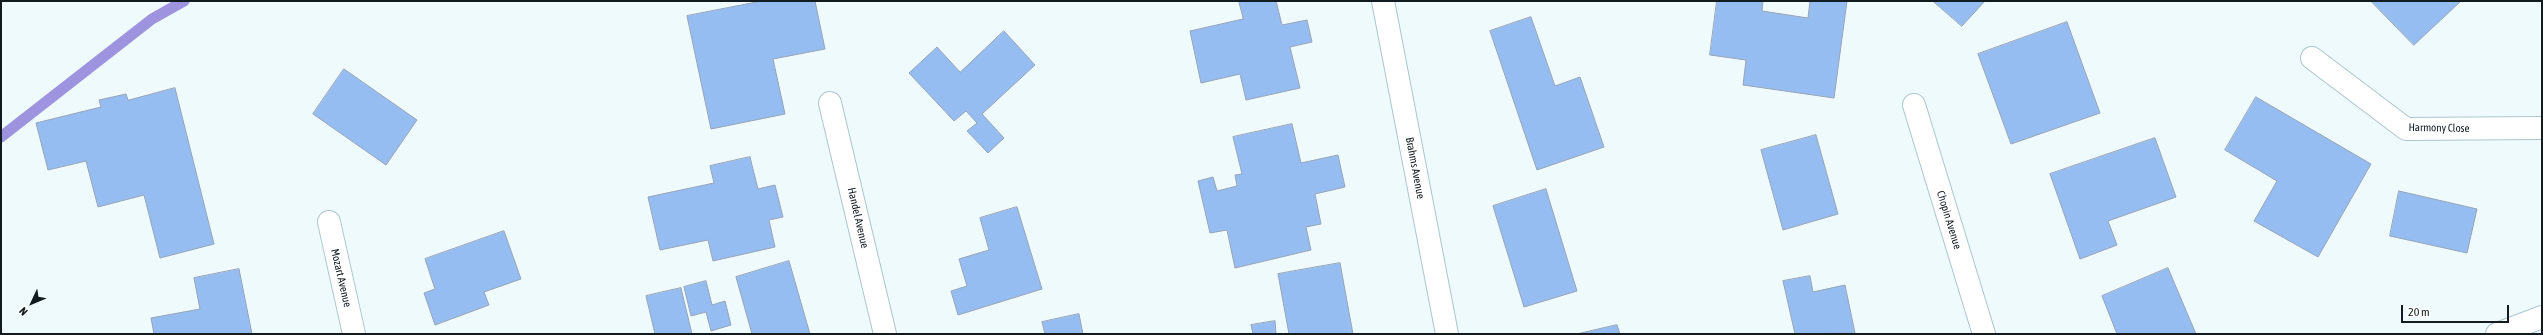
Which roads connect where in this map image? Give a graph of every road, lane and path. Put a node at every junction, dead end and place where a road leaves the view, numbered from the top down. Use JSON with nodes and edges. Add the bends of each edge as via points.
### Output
{"nodes":[{"id":1,"x":1383,"y":1,"type":"edge"},
{"id":2,"x":2312,"y":58,"type":"dead end"},
{"id":3,"x":830,"y":103,"type":"dead end"},
{"id":4,"x":1914,"y":105,"type":"dead end"},
{"id":5,"x":2542,"y":128,"type":"edge"},
{"id":6,"x":328,"y":222,"type":"dead end"},
{"id":7,"x":2542,"y":317,"type":"edge"},
{"id":8,"x":354,"y":334,"type":"edge"},
{"id":9,"x":885,"y":334,"type":"edge"},
{"id":10,"x":1447,"y":334,"type":"edge"},
{"id":11,"x":1984,"y":334,"type":"edge"},
{"id":12,"x":2497,"y":334,"type":"edge"}],
"edges":[{"from":1,"to":10,"type":"street","name":"Brahms Avenue"},
{"from":2,"to":5,"type":"street","name":"Harmony Close","via":[[2406,129]]},
{"from":3,"to":9,"type":"street","name":"Handel Avenue"},
{"from":4,"to":11,"type":"street","name":"Chopin Avenue"},
{"from":6,"to":8,"type":"street","name":"Mozart Avenue"},
{"from":7,"to":12,"type":"street"}]}
